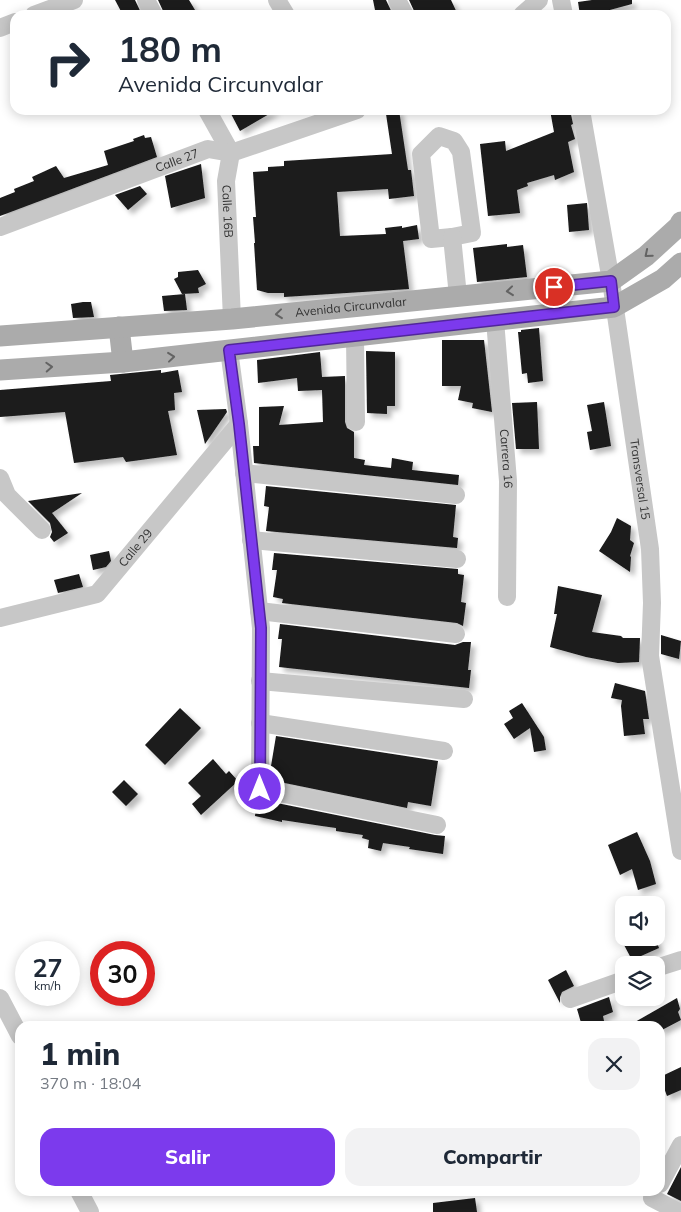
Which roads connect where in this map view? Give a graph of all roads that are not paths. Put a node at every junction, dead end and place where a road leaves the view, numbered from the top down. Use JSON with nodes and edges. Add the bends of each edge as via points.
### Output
{"nodes":[{"id":1,"x":74,"y":0,"type":"edge"},
{"id":2,"x":539,"y":0,"type":"edge"},
{"id":3,"x":47,"y":10,"type":"edge"},
{"id":4,"x":528,"y":10,"type":"edge"},
{"id":5,"x":210,"y":115,"type":"edge"},
{"id":6,"x":339,"y":115,"type":"edge"},
{"id":7,"x":582,"y":115,"type":"edge"},
{"id":8,"x":231,"y":153,"type":"junction"},
{"id":9,"x":681,"y":222,"type":"edge"},
{"id":10,"x":0,"y":227,"type":"edge"},
{"id":11,"x":452,"y":237,"type":"junction"},
{"id":12,"x":681,"y":262,"type":"edge"},
{"id":13,"x":611,"y":281,"type":"junction"},
{"id":14,"x":458,"y":296,"type":"junction"},
{"id":15,"x":614,"y":307,"type":"junction"},
{"id":16,"x":232,"y":319,"type":"junction"},
{"id":17,"x":495,"y":320,"type":"junction"},
{"id":18,"x":119,"y":327,"type":"junction"},
{"id":19,"x":0,"y":336,"type":"edge"},
{"id":20,"x":355,"y":336,"type":"junction"},
{"id":21,"x":229,"y":350,"type":"junction"},
{"id":22,"x":123,"y":362,"type":"junction"},
{"id":23,"x":0,"y":370,"type":"edge"},
{"id":24,"x":356,"y":422,"type":"dead end"},
{"id":25,"x":239,"y":424,"type":"junction"},
{"id":26,"x":244,"y":473,"type":"junction"},
{"id":27,"x":0,"y":478,"type":"edge"},
{"id":28,"x":456,"y":495,"type":"dead end"},
{"id":29,"x":42,"y":530,"type":"dead end"},
{"id":30,"x":251,"y":540,"type":"junction"},
{"id":31,"x":456,"y":559,"type":"dead end"},
{"id":32,"x":507,"y":597,"type":"dead end"},
{"id":33,"x":259,"y":611,"type":"junction"},
{"id":34,"x":0,"y":618,"type":"edge"},
{"id":35,"x":456,"y":634,"type":"dead end"},
{"id":36,"x":260,"y":681,"type":"junction"},
{"id":37,"x":464,"y":699,"type":"dead end"},
{"id":38,"x":260,"y":723,"type":"junction"},
{"id":39,"x":444,"y":751,"type":"dead end"},
{"id":40,"x":437,"y":825,"type":"dead end"},
{"id":41,"x":681,"y":851,"type":"edge"},
{"id":42,"x":681,"y":960,"type":"edge"},
{"id":43,"x":665,"y":965,"type":"edge"},
{"id":44,"x":615,"y":983,"type":"edge"},
{"id":45,"x":0,"y":998,"type":"edge"},
{"id":46,"x":570,"y":999,"type":"dead end"},
{"id":47,"x":15,"y":1026,"type":"edge"},
{"id":48,"x":681,"y":1145,"type":"edge"},
{"id":49,"x":665,"y":1174,"type":"edge"},
{"id":50,"x":82,"y":1196,"type":"edge"},
{"id":51,"x":653,"y":1196,"type":"edge"},
{"id":52,"x":90,"y":1212,"type":"edge"},
{"id":53,"x":679,"y":1212,"type":"edge"}],
"edges":[{"from":1,"to":3,"type":"street"},
{"from":2,"to":4,"type":"street"},
{"from":5,"to":8,"type":"street"},
{"from":6,"to":8,"type":"street","name":"Calle 27"},
{"from":7,"to":13,"type":"street","name":"Transversal 15"},
{"from":8,"to":10,"type":"street","name":"Calle 27","via":[[208,149]]},
{"from":8,"to":16,"type":"street","name":"Calle 16B","via":[[226,181]]},
{"from":9,"to":13,"type":"main road","name":"Avenida Circunvalar","one_way":true,"via":[[646,256]]},
{"from":11,"to":11,"type":"street","via":[[472,233],[463,161],[454,141],[439,136],[421,154],[431,239]]},
{"from":11,"to":14,"type":"street"},
{"from":12,"to":15,"type":"main road","via":[[663,279]]},
{"from":13,"to":14,"type":"main road","name":"Avenida Circunvalar","one_way":true},
{"from":13,"to":15,"type":"street","name":"Transversal 15"},
{"from":14,"to":16,"type":"main road","name":"Avenida Circunvalar","one_way":true},
{"from":15,"to":17,"type":"main road"},
{"from":15,"to":41,"type":"street","name":"Transversal 15","via":[[650,549],[650,656]]},
{"from":16,"to":18,"type":"main road","name":"Avenida Circunvalar"},
{"from":17,"to":20,"type":"main road"},
{"from":17,"to":32,"type":"street","name":"Carrera 16","via":[[508,481]]},
{"from":18,"to":19,"type":"main road","name":"Avenida Circunvalar"},
{"from":18,"to":22,"type":"main road"},
{"from":20,"to":21,"type":"main road"},
{"from":20,"to":24,"type":"street"},
{"from":22,"to":21,"type":"main road","one_way":true},
{"from":21,"to":25,"type":"street"},
{"from":23,"to":22,"type":"main road","one_way":true},
{"from":25,"to":26,"type":"street"},
{"from":25,"to":34,"type":"street","name":"Calle 29","via":[[97,594]]},
{"from":26,"to":28,"type":"street"},
{"from":26,"to":30,"type":"street"},
{"from":27,"to":29,"type":"street","via":[[7,495]]},
{"from":30,"to":31,"type":"street"},
{"from":30,"to":33,"type":"street"},
{"from":33,"to":35,"type":"street"},
{"from":33,"to":36,"type":"street"},
{"from":36,"to":37,"type":"street"},
{"from":36,"to":38,"type":"street"},
{"from":38,"to":39,"type":"street"},
{"from":38,"to":40,"type":"street","via":[[260,789]]},
{"from":42,"to":43,"type":"street"},
{"from":44,"to":46,"type":"street"},
{"from":45,"to":47,"type":"street"},
{"from":48,"to":49,"type":"street"},
{"from":50,"to":52,"type":"street"},
{"from":51,"to":53,"type":"street"}]}
